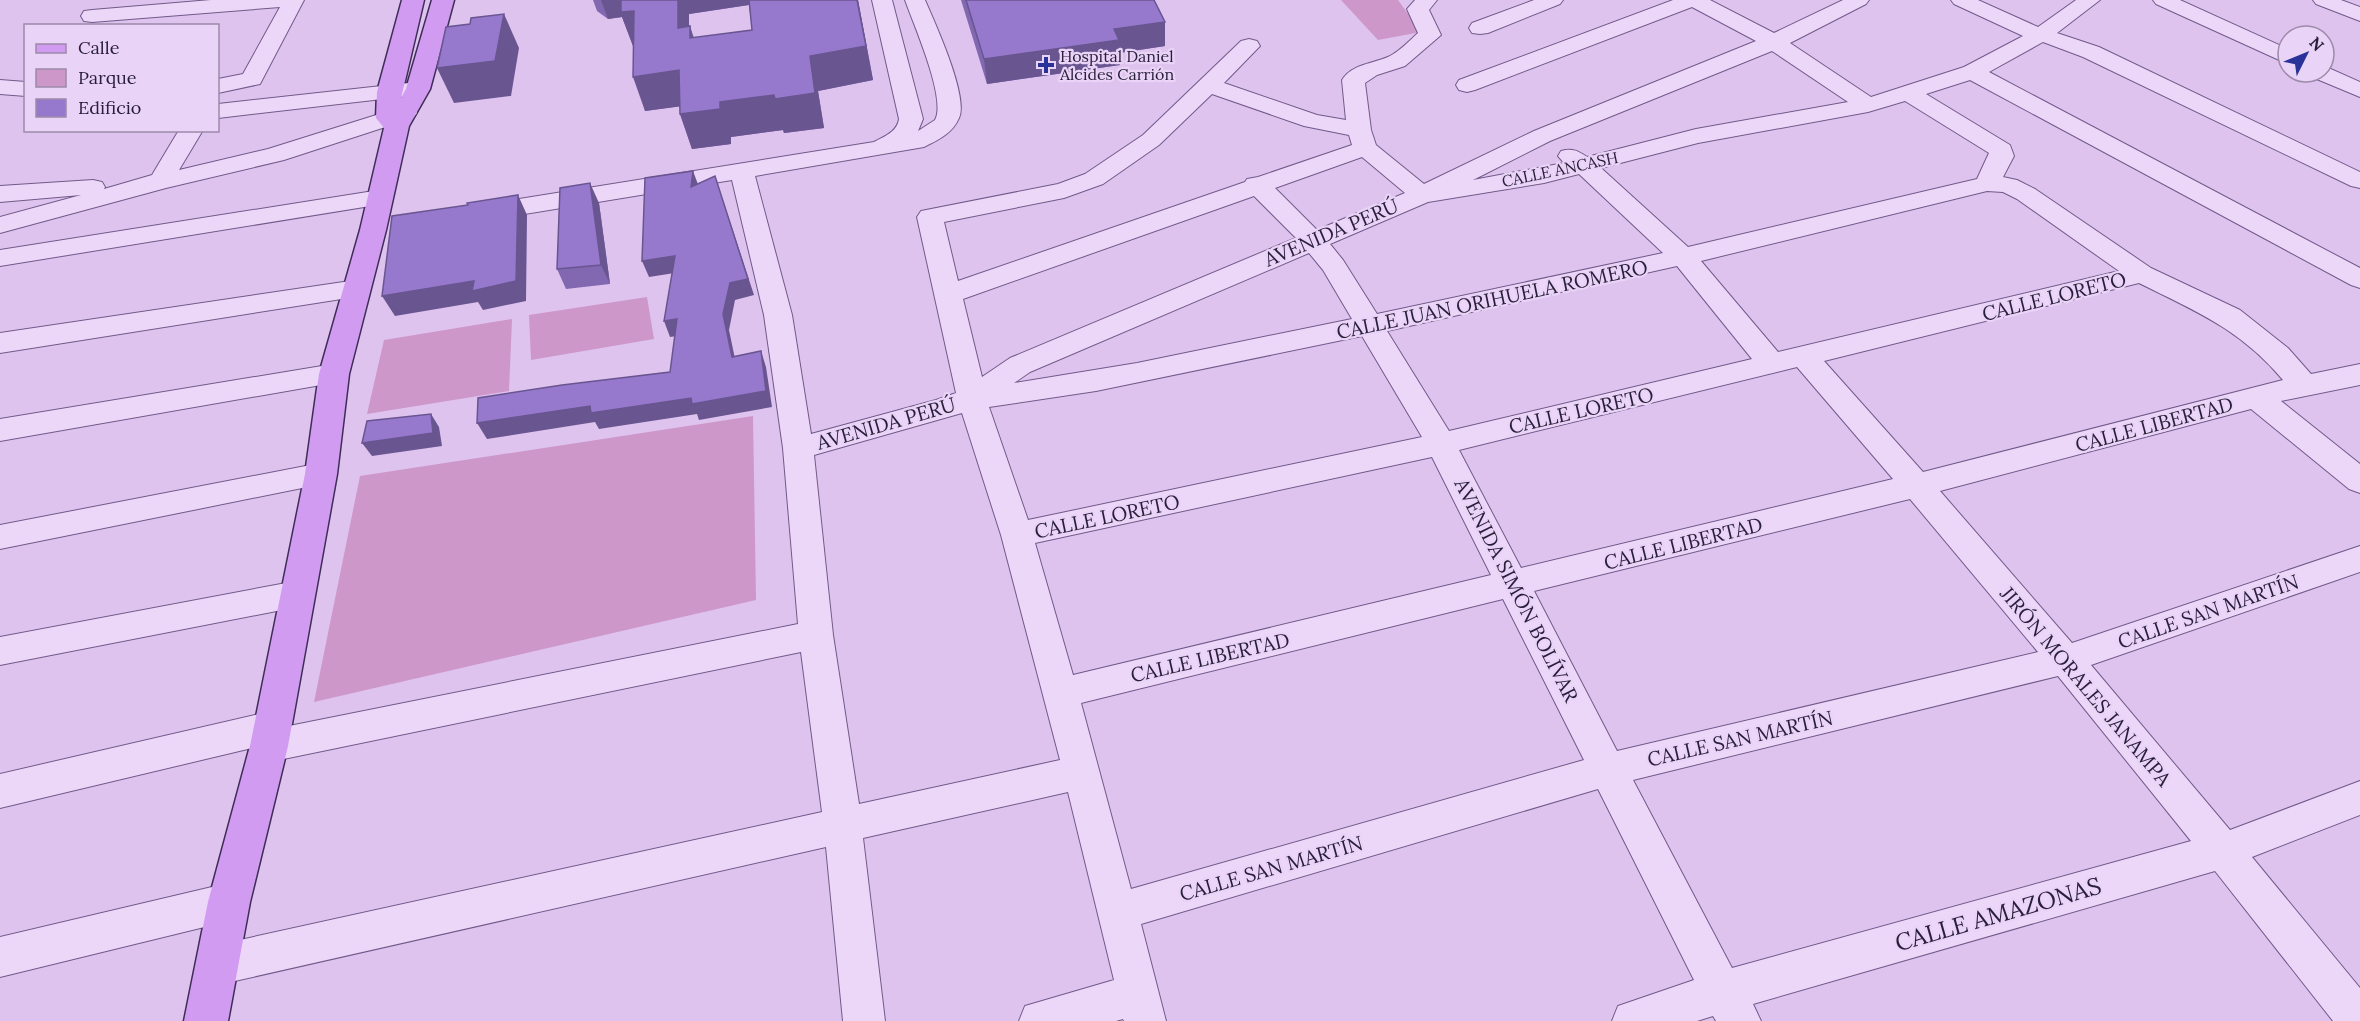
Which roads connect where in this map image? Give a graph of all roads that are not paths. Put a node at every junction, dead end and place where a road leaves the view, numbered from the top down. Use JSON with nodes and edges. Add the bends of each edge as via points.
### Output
{"nodes":[{"id":1,"x":101,"y":0,"type":"edge"},
{"id":2,"x":288,"y":0,"type":"edge"},
{"id":3,"x":294,"y":0,"type":"edge"},
{"id":4,"x":412,"y":0,"type":"edge"},
{"id":5,"x":444,"y":0,"type":"edge"},
{"id":6,"x":882,"y":0,"type":"edge"},
{"id":7,"x":915,"y":0,"type":"edge"},
{"id":8,"x":1427,"y":0,"type":"edge"},
{"id":9,"x":1553,"y":0,"type":"edge"},
{"id":10,"x":1693,"y":0,"type":"edge"},
{"id":11,"x":1859,"y":0,"type":"edge"},
{"id":12,"x":1961,"y":0,"type":"edge"},
{"id":13,"x":2090,"y":0,"type":"edge"},
{"id":14,"x":2163,"y":0,"type":"edge"},
{"id":15,"x":2323,"y":0,"type":"edge"},
{"id":16,"x":2360,"y":15,"type":"edge"},
{"id":17,"x":1480,"y":28,"type":"dead end"},
{"id":18,"x":2042,"y":34,"type":"junction"},
{"id":19,"x":1773,"y":42,"type":"junction"},
{"id":20,"x":1249,"y":46,"type":"dead end"},
{"id":21,"x":2276,"y":52,"type":"edge"},
{"id":22,"x":1972,"y":72,"type":"junction"},
{"id":23,"x":2336,"y":79,"type":"edge"},
{"id":24,"x":1208,"y":85,"type":"junction"},
{"id":25,"x":1467,"y":85,"type":"dead end"},
{"id":26,"x":219,"y":86,"type":"edge"},
{"id":27,"x":0,"y":87,"type":"edge"},
{"id":28,"x":24,"y":89,"type":"edge"},
{"id":29,"x":418,"y":89,"type":"junction"},
{"id":30,"x":2360,"y":90,"type":"edge"},
{"id":31,"x":389,"y":92,"type":"junction"},
{"id":32,"x":1907,"y":92,"type":"junction"},
{"id":33,"x":1868,"y":105,"type":"junction"},
{"id":34,"x":219,"y":111,"type":"edge"},
{"id":35,"x":396,"y":119,"type":"junction"},
{"id":36,"x":190,"y":132,"type":"edge"},
{"id":37,"x":1542,"y":136,"type":"junction"},
{"id":38,"x":1362,"y":139,"type":"junction"},
{"id":39,"x":881,"y":148,"type":"junction"},
{"id":40,"x":1584,"y":166,"type":"junction"},
{"id":41,"x":742,"y":172,"type":"junction"},
{"id":42,"x":2360,"y":181,"type":"edge"},
{"id":43,"x":160,"y":182,"type":"junction"},
{"id":44,"x":1256,"y":184,"type":"junction"},
{"id":45,"x":1998,"y":185,"type":"junction"},
{"id":46,"x":0,"y":194,"type":"edge"},
{"id":47,"x":1422,"y":195,"type":"junction"},
{"id":48,"x":383,"y":218,"type":"junction"},
{"id":49,"x":454,"y":218,"type":"edge"},
{"id":50,"x":0,"y":225,"type":"edge"},
{"id":51,"x":1312,"y":239,"type":"junction"},
{"id":52,"x":0,"y":258,"type":"edge"},
{"id":53,"x":1684,"y":258,"type":"junction"},
{"id":54,"x":2142,"y":274,"type":"junction"},
{"id":55,"x":2360,"y":279,"type":"edge"},
{"id":56,"x":357,"y":289,"type":"junction"},
{"id":57,"x":947,"y":295,"type":"junction"},
{"id":58,"x":1368,"y":326,"type":"junction"},
{"id":59,"x":0,"y":343,"type":"edge"},
{"id":60,"x":1788,"y":361,"type":"junction"},
{"id":61,"x":334,"y":374,"type":"junction"},
{"id":62,"x":2360,"y":374,"type":"edge"},
{"id":63,"x":2304,"y":385,"type":"junction"},
{"id":64,"x":2256,"y":397,"type":"junction"},
{"id":65,"x":972,"y":398,"type":"junction"},
{"id":66,"x":0,"y":430,"type":"edge"},
{"id":67,"x":1441,"y":444,"type":"junction"},
{"id":68,"x":798,"y":448,"type":"junction"},
{"id":69,"x":321,"y":474,"type":"junction"},
{"id":70,"x":2360,"y":481,"type":"edge"},
{"id":71,"x":1918,"y":485,"type":"junction"},
{"id":72,"x":1017,"y":535,"type":"junction"},
{"id":73,"x":0,"y":537,"type":"edge"},
{"id":74,"x":2360,"y":559,"type":"edge"},
{"id":75,"x":1514,"y":585,"type":"junction"},
{"id":76,"x":297,"y":594,"type":"junction"},
{"id":77,"x":816,"y":635,"type":"junction"},
{"id":78,"x":0,"y":651,"type":"edge"},
{"id":79,"x":2064,"y":660,"type":"junction"},
{"id":80,"x":1059,"y":693,"type":"junction"},
{"id":81,"x":270,"y":736,"type":"junction"},
{"id":82,"x":1609,"y":769,"type":"junction"},
{"id":83,"x":1082,"y":772,"type":"junction"},
{"id":84,"x":0,"y":791,"type":"edge"},
{"id":85,"x":2360,"y":798,"type":"edge"},
{"id":86,"x":843,"y":826,"type":"junction"},
{"id":87,"x":2224,"y":850,"type":"junction"},
{"id":88,"x":229,"y":902,"type":"junction"},
{"id":89,"x":1118,"y":912,"type":"junction"},
{"id":90,"x":0,"y":957,"type":"edge"},
{"id":91,"x":217,"y":965,"type":"junction"},
{"id":92,"x":1731,"y":1007,"type":"edge"},
{"id":93,"x":1142,"y":1008,"type":"edge"},
{"id":94,"x":206,"y":1021,"type":"edge"},
{"id":95,"x":864,"y":1021,"type":"edge"},
{"id":96,"x":1040,"y":1021,"type":"edge"},
{"id":97,"x":1633,"y":1021,"type":"edge"},
{"id":98,"x":2360,"y":1021,"type":"edge"}],
"edges":[{"from":1,"to":2,"type":"street","via":[[92,16]]},
{"from":3,"to":26,"type":"street","via":[[252,79]]},
{"from":4,"to":31,"type":"main road"},
{"from":5,"to":29,"type":"main road"},
{"from":6,"to":39,"type":"street","via":[[911,119],[910,128],[902,136]]},
{"from":7,"to":39,"type":"street","via":[[950,98],[949,116],[940,128],[916,142]]},
{"from":8,"to":38,"type":"street","via":[[1418,9],[1430,35],[1396,61],[1353,80]]},
{"from":9,"to":17,"type":"street"},
{"from":10,"to":19,"type":"street"},
{"from":10,"to":25,"type":"street"},
{"from":11,"to":19,"type":"street","name":"AVENIDA PERÚ"},
{"from":12,"to":18,"type":"street"},
{"from":13,"to":18,"type":"street","name":"CALLE ANCASH"},
{"from":14,"to":21,"type":"street"},
{"from":15,"to":16,"type":"street"},
{"from":18,"to":22,"type":"street","name":"CALLE ANCASH"},
{"from":18,"to":42,"type":"street","via":[[2091,52]]},
{"from":19,"to":33,"type":"street"},
{"from":19,"to":37,"type":"street","name":"AVENIDA PERÚ"},
{"from":20,"to":24,"type":"street"},
{"from":22,"to":32,"type":"street","name":"CALLE ANCASH"},
{"from":22,"to":55,"type":"street"},
{"from":23,"to":30,"type":"street"},
{"from":24,"to":38,"type":"street"},
{"from":24,"to":57,"type":"street","via":[[1151,140],[1094,179],[1064,190],[930,217]]},
{"from":27,"to":28,"type":"street"},
{"from":29,"to":31,"type":"street"},
{"from":29,"to":35,"type":"main road"},
{"from":31,"to":34,"type":"street"},
{"from":31,"to":35,"type":"main road"},
{"from":32,"to":33,"type":"street","name":"CALLE ANCASH"},
{"from":32,"to":45,"type":"street","via":[[2001,150]]},
{"from":33,"to":40,"type":"street","name":"CALLE ANCASH","via":[[1696,136]]},
{"from":35,"to":43,"type":"street","via":[[275,155]]},
{"from":35,"to":48,"type":"main road"},
{"from":36,"to":43,"type":"street"},
{"from":37,"to":40,"type":"street","name":"JIRÓN MORALES JANAMPA"},
{"from":37,"to":47,"type":"street","name":"AVENIDA PERÚ"},
{"from":38,"to":44,"type":"street"},
{"from":38,"to":47,"type":"street"},
{"from":39,"to":41,"type":"street"},
{"from":40,"to":47,"type":"street","name":"CALLE ANCASH"},
{"from":40,"to":53,"type":"street","name":"JIRÓN MORALES JANAMPA"},
{"from":41,"to":49,"type":"street"},
{"from":41,"to":68,"type":"street","via":[[778,315]]},
{"from":43,"to":46,"type":"street"},
{"from":43,"to":50,"type":"street"},
{"from":44,"to":51,"type":"street","name":"AVENIDA SIMÓN BOLÍVAR"},
{"from":44,"to":57,"type":"street"},
{"from":45,"to":53,"type":"street","name":"CALLE JUAN ORIHUELA ROMERO"},
{"from":45,"to":54,"type":"street","via":[[2026,194]]},
{"from":47,"to":51,"type":"street","name":"AVENIDA PERÚ"},
{"from":48,"to":52,"type":"street"},
{"from":48,"to":56,"type":"main road"},
{"from":51,"to":58,"type":"street","name":"AVENIDA SIMÓN BOLÍVAR","via":[[1334,266]]},
{"from":51,"to":65,"type":"street","name":"AVENIDA PERÚ","via":[[1020,365]]},
{"from":53,"to":58,"type":"street","name":"CALLE JUAN ORIHUELA ROMERO"},
{"from":53,"to":60,"type":"street","name":"JIRÓN MORALES JANAMPA"},
{"from":54,"to":60,"type":"street","name":"CALLE LORETO"},
{"from":54,"to":63,"type":"street","via":[[2230,317],[2278,355]]},
{"from":56,"to":59,"type":"street"},
{"from":56,"to":61,"type":"main road"},
{"from":57,"to":65,"type":"street"},
{"from":58,"to":65,"type":"street","name":"CALLE JUAN ORIHUELA ROMERO","via":[[1033,393]]},
{"from":58,"to":67,"type":"street","name":"AVENIDA SIMÓN BOLÍVAR"},
{"from":60,"to":67,"type":"street","name":"CALLE LORETO"},
{"from":60,"to":71,"type":"street","name":"JIRÓN MORALES JANAMPA"},
{"from":61,"to":66,"type":"street"},
{"from":61,"to":69,"type":"main road"},
{"from":62,"to":63,"type":"street","name":"CALLE LIBERTAD"},
{"from":63,"to":64,"type":"street","name":"CALLE LIBERTAD"},
{"from":64,"to":70,"type":"street"},
{"from":64,"to":71,"type":"street","name":"CALLE LIBERTAD"},
{"from":65,"to":68,"type":"street","name":"AVENIDA PERÚ"},
{"from":65,"to":72,"type":"street"},
{"from":67,"to":72,"type":"street","name":"CALLE LORETO"},
{"from":67,"to":75,"type":"street","name":"AVENIDA SIMÓN BOLÍVAR"},
{"from":68,"to":77,"type":"street"},
{"from":69,"to":73,"type":"street"},
{"from":69,"to":76,"type":"main road"},
{"from":71,"to":75,"type":"street","name":"CALLE LIBERTAD"},
{"from":71,"to":79,"type":"street","name":"JIRÓN MORALES JANAMPA"},
{"from":72,"to":80,"type":"street"},
{"from":74,"to":79,"type":"street","name":"CALLE SAN MARTÍN"},
{"from":75,"to":80,"type":"street","name":"CALLE LIBERTAD"},
{"from":75,"to":82,"type":"street","name":"AVENIDA SIMÓN BOLÍVAR"},
{"from":76,"to":78,"type":"street"},
{"from":76,"to":81,"type":"main road"},
{"from":77,"to":81,"type":"street"},
{"from":77,"to":86,"type":"street"},
{"from":79,"to":82,"type":"street","name":"CALLE SAN MARTÍN"},
{"from":79,"to":87,"type":"street","name":"JIRÓN MORALES JANAMPA"},
{"from":80,"to":83,"type":"street"},
{"from":81,"to":84,"type":"street"},
{"from":81,"to":88,"type":"main road"},
{"from":82,"to":89,"type":"street","name":"CALLE SAN MARTÍN"},
{"from":82,"to":92,"type":"street","name":"AVENIDA SIMÓN BOLÍVAR"},
{"from":83,"to":86,"type":"street"},
{"from":83,"to":89,"type":"street"},
{"from":85,"to":87,"type":"street","name":"CALLE AMAZONAS"},
{"from":86,"to":91,"type":"street"},
{"from":86,"to":95,"type":"street"},
{"from":87,"to":92,"type":"street","name":"CALLE AMAZONAS"},
{"from":87,"to":98,"type":"street","name":"JIRÓN MORALES JANAMPA"},
{"from":88,"to":90,"type":"street"},
{"from":88,"to":91,"type":"main road"},
{"from":89,"to":93,"type":"street"},
{"from":91,"to":94,"type":"main road"},
{"from":92,"to":97,"type":"street","name":"CALLE AMAZONAS"},
{"from":93,"to":96,"type":"street"}]}
